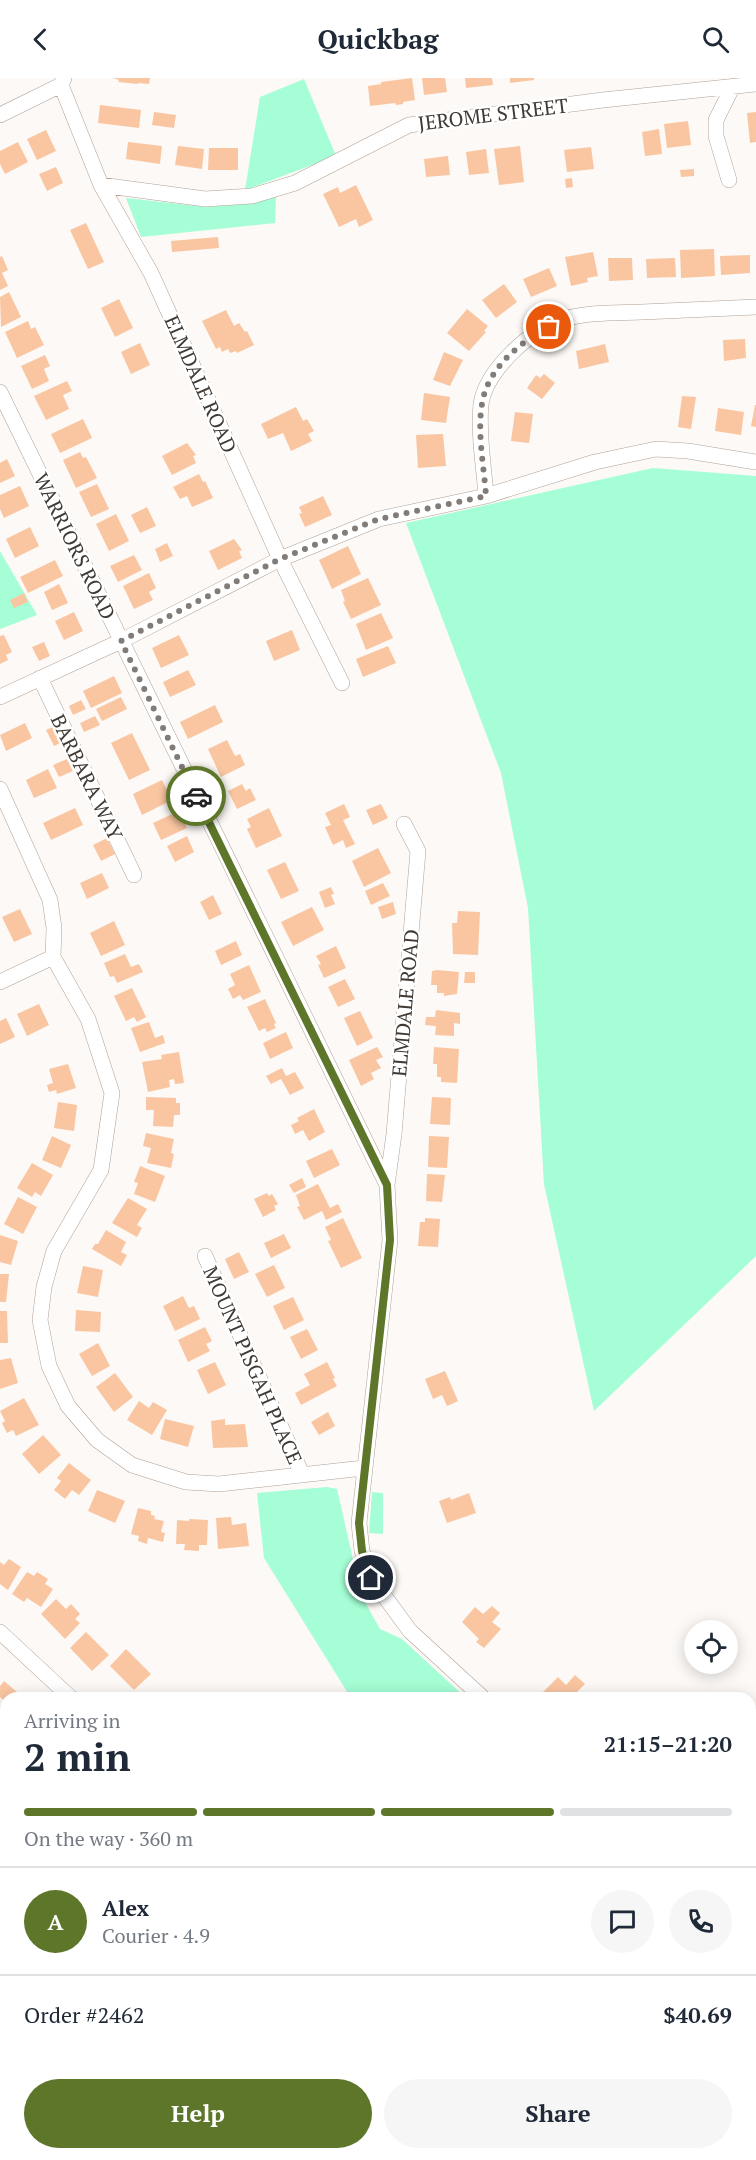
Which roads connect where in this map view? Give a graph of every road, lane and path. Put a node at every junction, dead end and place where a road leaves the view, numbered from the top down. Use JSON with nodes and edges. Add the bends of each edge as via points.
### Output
{"nodes":[{"id":1,"x":63,"y":81,"type":"edge"},
{"id":2,"x":756,"y":84,"type":"edge"},
{"id":3,"x":733,"y":86,"type":"junction"},
{"id":4,"x":0,"y":116,"type":"edge"},
{"id":5,"x":729,"y":180,"type":"dead end"},
{"id":6,"x":101,"y":185,"type":"junction"},
{"id":7,"x":756,"y":307,"type":"edge"},
{"id":8,"x":0,"y":392,"type":"edge"},
{"id":9,"x":756,"y":462,"type":"edge"},
{"id":10,"x":486,"y":496,"type":"junction"},
{"id":11,"x":280,"y":559,"type":"junction"},
{"id":12,"x":121,"y":641,"type":"junction"},
{"id":13,"x":39,"y":678,"type":"junction"},
{"id":14,"x":342,"y":683,"type":"dead end"},
{"id":15,"x":0,"y":697,"type":"edge"},
{"id":16,"x":0,"y":789,"type":"edge"},
{"id":17,"x":404,"y":824,"type":"dead end"},
{"id":18,"x":134,"y":875,"type":"dead end"},
{"id":19,"x":53,"y":957,"type":"junction"},
{"id":20,"x":0,"y":982,"type":"edge"},
{"id":21,"x":387,"y":1185,"type":"junction"},
{"id":22,"x":205,"y":1256,"type":"dead end"},
{"id":23,"x":364,"y":1468,"type":"junction"},
{"id":24,"x":302,"y":1474,"type":"junction"},
{"id":25,"x":0,"y":1632,"type":"edge"},
{"id":26,"x":65,"y":1692,"type":"edge"},
{"id":27,"x":476,"y":1692,"type":"edge"}],
"edges":[{"from":1,"to":4,"type":"street"},
{"from":1,"to":6,"type":"street","name":"ELMDALE ROAD"},
{"from":2,"to":3,"type":"street","name":"JEROME STREET"},
{"from":3,"to":5,"type":"street","via":[[716,120],[716,136]]},
{"from":3,"to":6,"type":"street","name":"JEROME STREET","via":[[409,125],[295,183],[252,196],[205,199]]},
{"from":6,"to":11,"type":"street","name":"ELMDALE ROAD","via":[[151,273]]},
{"from":7,"to":10,"type":"street","via":[[592,314],[562,319],[536,334],[499,366],[485,392],[482,436]]},
{"from":8,"to":12,"type":"street","name":"WARRIORS ROAD"},
{"from":9,"to":10,"type":"street","via":[[656,449],[595,462]]},
{"from":10,"to":11,"type":"street","via":[[379,519]]},
{"from":11,"to":12,"type":"street"},
{"from":11,"to":14,"type":"street","name":"ELMDALE ROAD"},
{"from":12,"to":13,"type":"street"},
{"from":12,"to":21,"type":"street","name":"WARRIORS ROAD"},
{"from":13,"to":15,"type":"street"},
{"from":13,"to":18,"type":"street","name":"BARBARA WAY"},
{"from":16,"to":19,"type":"street","via":[[50,900]]},
{"from":17,"to":21,"type":"street","name":"ELMDALE ROAD","via":[[418,851]]},
{"from":19,"to":20,"type":"street"},
{"from":19,"to":24,"type":"street","via":[[88,1019],[112,1094],[101,1170],[54,1251],[44,1287],[40,1320],[48,1365],[68,1406],[97,1440],[132,1465],[186,1482],[219,1484]]},
{"from":21,"to":23,"type":"street","via":[[390,1240]]},
{"from":22,"to":24,"type":"street","name":"MOUNT PISGAH PLACE"},
{"from":23,"to":24,"type":"street"},
{"from":23,"to":27,"type":"street","via":[[359,1523],[362,1551],[371,1578],[410,1631]]},
{"from":25,"to":26,"type":"street"}]}
